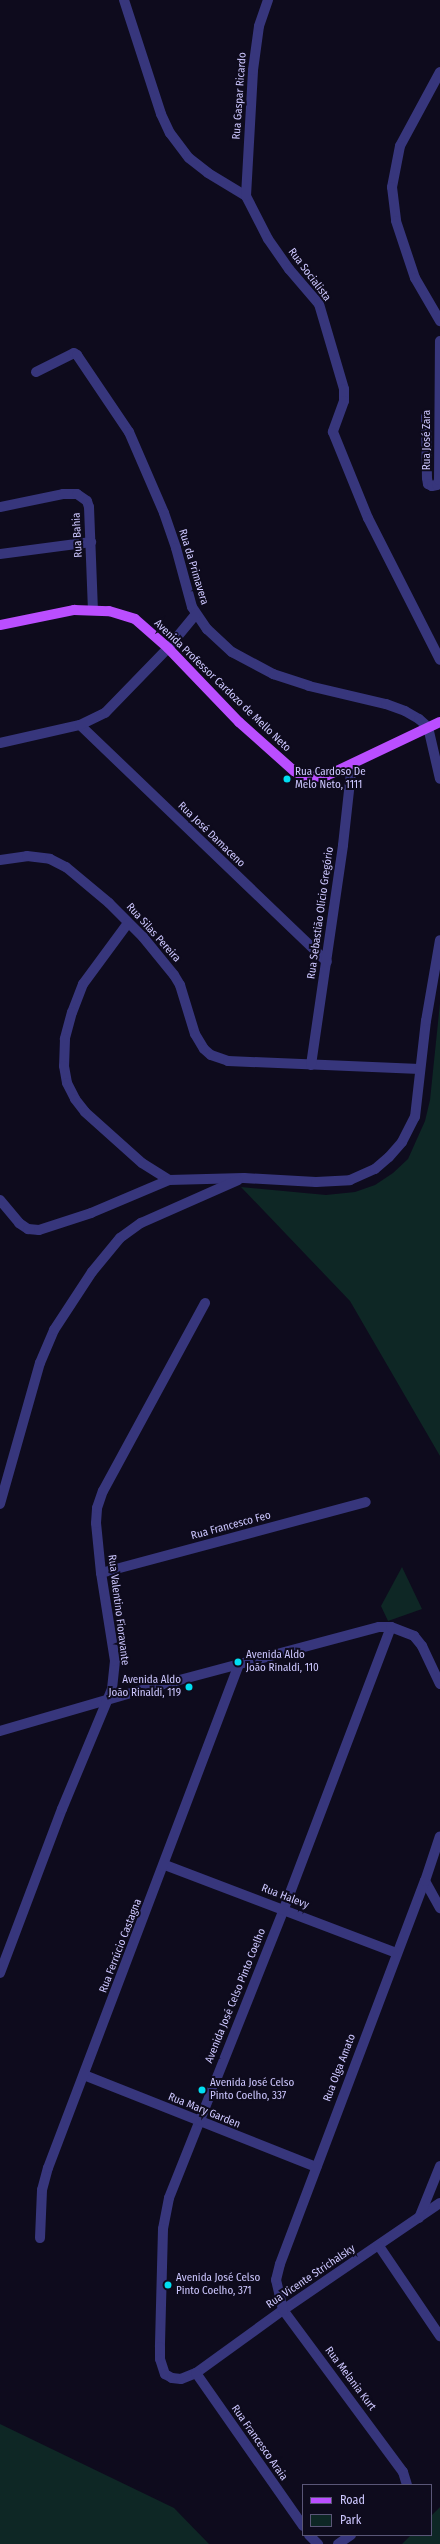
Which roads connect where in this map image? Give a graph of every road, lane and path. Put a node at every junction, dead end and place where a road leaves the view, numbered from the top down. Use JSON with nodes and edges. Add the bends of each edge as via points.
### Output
{"nodes":[{"id":1,"x":124,"y":0,"type":"edge"},
{"id":2,"x":268,"y":0,"type":"edge"},
{"id":3,"x":440,"y":72,"type":"edge"},
{"id":4,"x":246,"y":196,"type":"junction"},
{"id":5,"x":440,"y":321,"type":"edge"},
{"id":6,"x":440,"y":341,"type":"edge"},
{"id":7,"x":36,"y":372,"type":"dead end"},
{"id":8,"x":426,"y":416,"type":"dead end"},
{"id":9,"x":0,"y":507,"type":"edge"},
{"id":10,"x":91,"y":542,"type":"junction"},
{"id":11,"x":0,"y":554,"type":"edge"},
{"id":12,"x":93,"y":610,"type":"junction"},
{"id":13,"x":196,"y":614,"type":"junction"},
{"id":14,"x":0,"y":625,"type":"edge"},
{"id":15,"x":168,"y":648,"type":"junction"},
{"id":16,"x":440,"y":660,"type":"edge"},
{"id":17,"x":440,"y":722,"type":"edge"},
{"id":18,"x":80,"y":725,"type":"junction"},
{"id":19,"x":428,"y":727,"type":"junction"},
{"id":20,"x":0,"y":743,"type":"edge"},
{"id":21,"x":352,"y":764,"type":"junction"},
{"id":22,"x":440,"y":779,"type":"edge"},
{"id":23,"x":0,"y":860,"type":"edge"},
{"id":24,"x":128,"y":923,"type":"junction"},
{"id":25,"x":440,"y":940,"type":"edge"},
{"id":26,"x":327,"y":962,"type":"junction"},
{"id":27,"x":311,"y":1066,"type":"junction"},
{"id":28,"x":420,"y":1069,"type":"junction"},
{"id":29,"x":244,"y":1178,"type":"junction"},
{"id":30,"x":169,"y":1180,"type":"junction"},
{"id":31,"x":0,"y":1200,"type":"edge"},
{"id":32,"x":205,"y":1303,"type":"dead end"},
{"id":33,"x":1,"y":1499,"type":"edge"},
{"id":34,"x":366,"y":1502,"type":"dead end"},
{"id":35,"x":101,"y":1573,"type":"junction"},
{"id":36,"x":391,"y":1627,"type":"junction"},
{"id":37,"x":239,"y":1664,"type":"junction"},
{"id":38,"x":440,"y":1684,"type":"edge"},
{"id":39,"x":107,"y":1702,"type":"junction"},
{"id":40,"x":0,"y":1731,"type":"edge"},
{"id":41,"x":440,"y":1836,"type":"edge"},
{"id":42,"x":165,"y":1865,"type":"junction"},
{"id":43,"x":425,"y":1881,"type":"junction"},
{"id":44,"x":440,"y":1908,"type":"edge"},
{"id":45,"x":284,"y":1909,"type":"junction"},
{"id":46,"x":397,"y":1953,"type":"junction"},
{"id":47,"x":0,"y":1973,"type":"edge"},
{"id":48,"x":84,"y":2075,"type":"junction"},
{"id":49,"x":198,"y":2122,"type":"junction"},
{"id":50,"x":440,"y":2166,"type":"edge"},
{"id":51,"x":316,"y":2167,"type":"junction"},
{"id":52,"x":440,"y":2203,"type":"edge"},
{"id":53,"x":419,"y":2218,"type":"junction"},
{"id":54,"x":40,"y":2238,"type":"dead end"},
{"id":55,"x":379,"y":2246,"type":"junction"},
{"id":56,"x":283,"y":2310,"type":"junction"},
{"id":57,"x":440,"y":2336,"type":"edge"},
{"id":58,"x":196,"y":2373,"type":"junction"},
{"id":59,"x":407,"y":2484,"type":"edge"},
{"id":60,"x":302,"y":2525,"type":"edge"},
{"id":61,"x":310,"y":2536,"type":"edge"},
{"id":62,"x":350,"y":2536,"type":"edge"},
{"id":63,"x":318,"y":2544,"type":"edge"},
{"id":64,"x":338,"y":2544,"type":"edge"}],
"edges":[{"from":1,"to":4,"type":"street","via":[[161,114],[170,133],[189,158]]},
{"from":2,"to":4,"type":"street","name":"Rua Gaspar Ricardo","via":[[259,26],[253,70]]},
{"from":3,"to":5,"type":"street","via":[[400,146],[392,187],[396,221],[415,278]]},
{"from":4,"to":16,"type":"street","name":"Rua Socialista","via":[[268,239],[323,314],[345,394],[333,432],[368,518]]},
{"from":6,"to":8,"type":"street","name":"Rua José Zara","via":[[439,480],[437,485],[432,486],[428,484],[427,478]]},
{"from":7,"to":13,"type":"street","name":"Rua da Primavera","via":[[74,353],[78,355],[129,432],[164,513]]},
{"from":9,"to":10,"type":"street","name":"Rua Bahia","via":[[63,494],[77,494],[83,497],[89,507]]},
{"from":10,"to":11,"type":"street"},
{"from":10,"to":12,"type":"street","name":"Rua Bahia"},
{"from":12,"to":14,"type":"main road","name":"Avenida Professor Cardozo de Mello Neto","via":[[58,612]]},
{"from":12,"to":15,"type":"main road","name":"Avenida Professor Cardozo de Mello Neto","via":[[122,614],[135,619]]},
{"from":13,"to":15,"type":"street"},
{"from":13,"to":19,"type":"street","name":"Rua da Primavera","via":[[232,652],[262,669],[309,686],[386,704],[405,711]]},
{"from":15,"to":18,"type":"street","via":[[110,709]]},
{"from":15,"to":21,"type":"main road","name":"Avenida Professor Cardozo de Mello Neto","via":[[239,722],[294,771],[313,777],[324,777]]},
{"from":17,"to":19,"type":"main road","name":"Avenida Professor Cardozo de Mello Neto"},
{"from":18,"to":20,"type":"street"},
{"from":18,"to":26,"type":"street","name":"Rua José Damaceno"},
{"from":19,"to":21,"type":"main road","name":"Avenida Professor Cardozo de Mello Neto"},
{"from":19,"to":22,"type":"street"},
{"from":21,"to":26,"type":"street","name":"Rua Sebastião Olício Gregório"},
{"from":23,"to":24,"type":"street","name":"Rua Silas Pereira","via":[[37,856],[66,867],[109,902]]},
{"from":24,"to":27,"type":"street","name":"Rua Silas Pereira","via":[[174,975],[180,985],[195,1034],[211,1055],[228,1061]]},
{"from":24,"to":30,"type":"street","via":[[83,984],[65,1039],[64,1066],[67,1083],[75,1100],[85,1112],[142,1163]]},
{"from":25,"to":28,"type":"street"},
{"from":26,"to":27,"type":"street","name":"Rua Sebastião Olício Gregório"},
{"from":27,"to":28,"type":"street","name":"Rua Silas Pereira"},
{"from":28,"to":29,"type":"street","via":[[418,1103],[410,1130],[402,1142],[375,1169],[350,1180],[316,1182]]},
{"from":29,"to":30,"type":"street"},
{"from":29,"to":33,"type":"street","via":[[141,1223],[120,1238],[92,1272],[54,1330],[40,1363]]},
{"from":30,"to":31,"type":"street","via":[[91,1213],[38,1230],[28,1229],[19,1223]]},
{"from":32,"to":35,"type":"street","name":"Rua Valentino Fioravante","via":[[103,1491],[96,1524]]},
{"from":34,"to":35,"type":"street","name":"Rua Francesco Feo"},
{"from":35,"to":39,"type":"street","name":"Rua Valentino Fioravante","via":[[115,1660],[112,1689]]},
{"from":36,"to":37,"type":"street","via":[[354,1632]]},
{"from":36,"to":38,"type":"street","via":[[414,1636],[422,1646]]},
{"from":36,"to":45,"type":"street","name":"Avenida José Celso Pinto Coelho"},
{"from":37,"to":39,"type":"street"},
{"from":37,"to":42,"type":"street","name":"Rua Ferrúcio Castagna"},
{"from":39,"to":40,"type":"street"},
{"from":39,"to":47,"type":"street","name":"Rua Valentino Fioravante","via":[[62,1809]]},
{"from":41,"to":43,"type":"street","name":"Rua Olga Amato"},
{"from":42,"to":45,"type":"street","name":"Rua Halevy"},
{"from":42,"to":48,"type":"street","name":"Rua Ferrúcio Castagna"},
{"from":43,"to":44,"type":"street"},
{"from":43,"to":46,"type":"street","name":"Rua Olga Amato"},
{"from":45,"to":46,"type":"street","name":"Rua Halevy"},
{"from":45,"to":49,"type":"street","name":"Avenida José Celso Pinto Coelho"},
{"from":46,"to":51,"type":"street","name":"Rua Olga Amato"},
{"from":48,"to":49,"type":"street","name":"Rua Mary Garden"},
{"from":48,"to":54,"type":"street","name":"Rua Ferrúcio Castagna","via":[[48,2168],[41,2197]]},
{"from":49,"to":51,"type":"street","name":"Rua Mary Garden"},
{"from":49,"to":58,"type":"street","name":"Avenida José Celso Pinto Coelho","via":[[165,2214],[160,2359],[165,2374],[172,2378]]},
{"from":50,"to":53,"type":"street"},
{"from":51,"to":56,"type":"street","name":"Rua Olga Amato","via":[[277,2273],[277,2292]]},
{"from":52,"to":53,"type":"street","name":"Rua Vicente Strichalsky"},
{"from":53,"to":55,"type":"street","name":"Rua Vicente Strichalsky"},
{"from":55,"to":56,"type":"street","name":"Rua Vicente Strichalsky"},
{"from":55,"to":57,"type":"street"},
{"from":56,"to":58,"type":"street","name":"Rua Vicente Strichalsky"},
{"from":56,"to":59,"type":"street","name":"Rua Melania Kurt","via":[[397,2463]]},
{"from":58,"to":60,"type":"street","name":"Rua Francesco Araia"},
{"from":61,"to":63,"type":"street"},
{"from":62,"to":64,"type":"street"}]}
